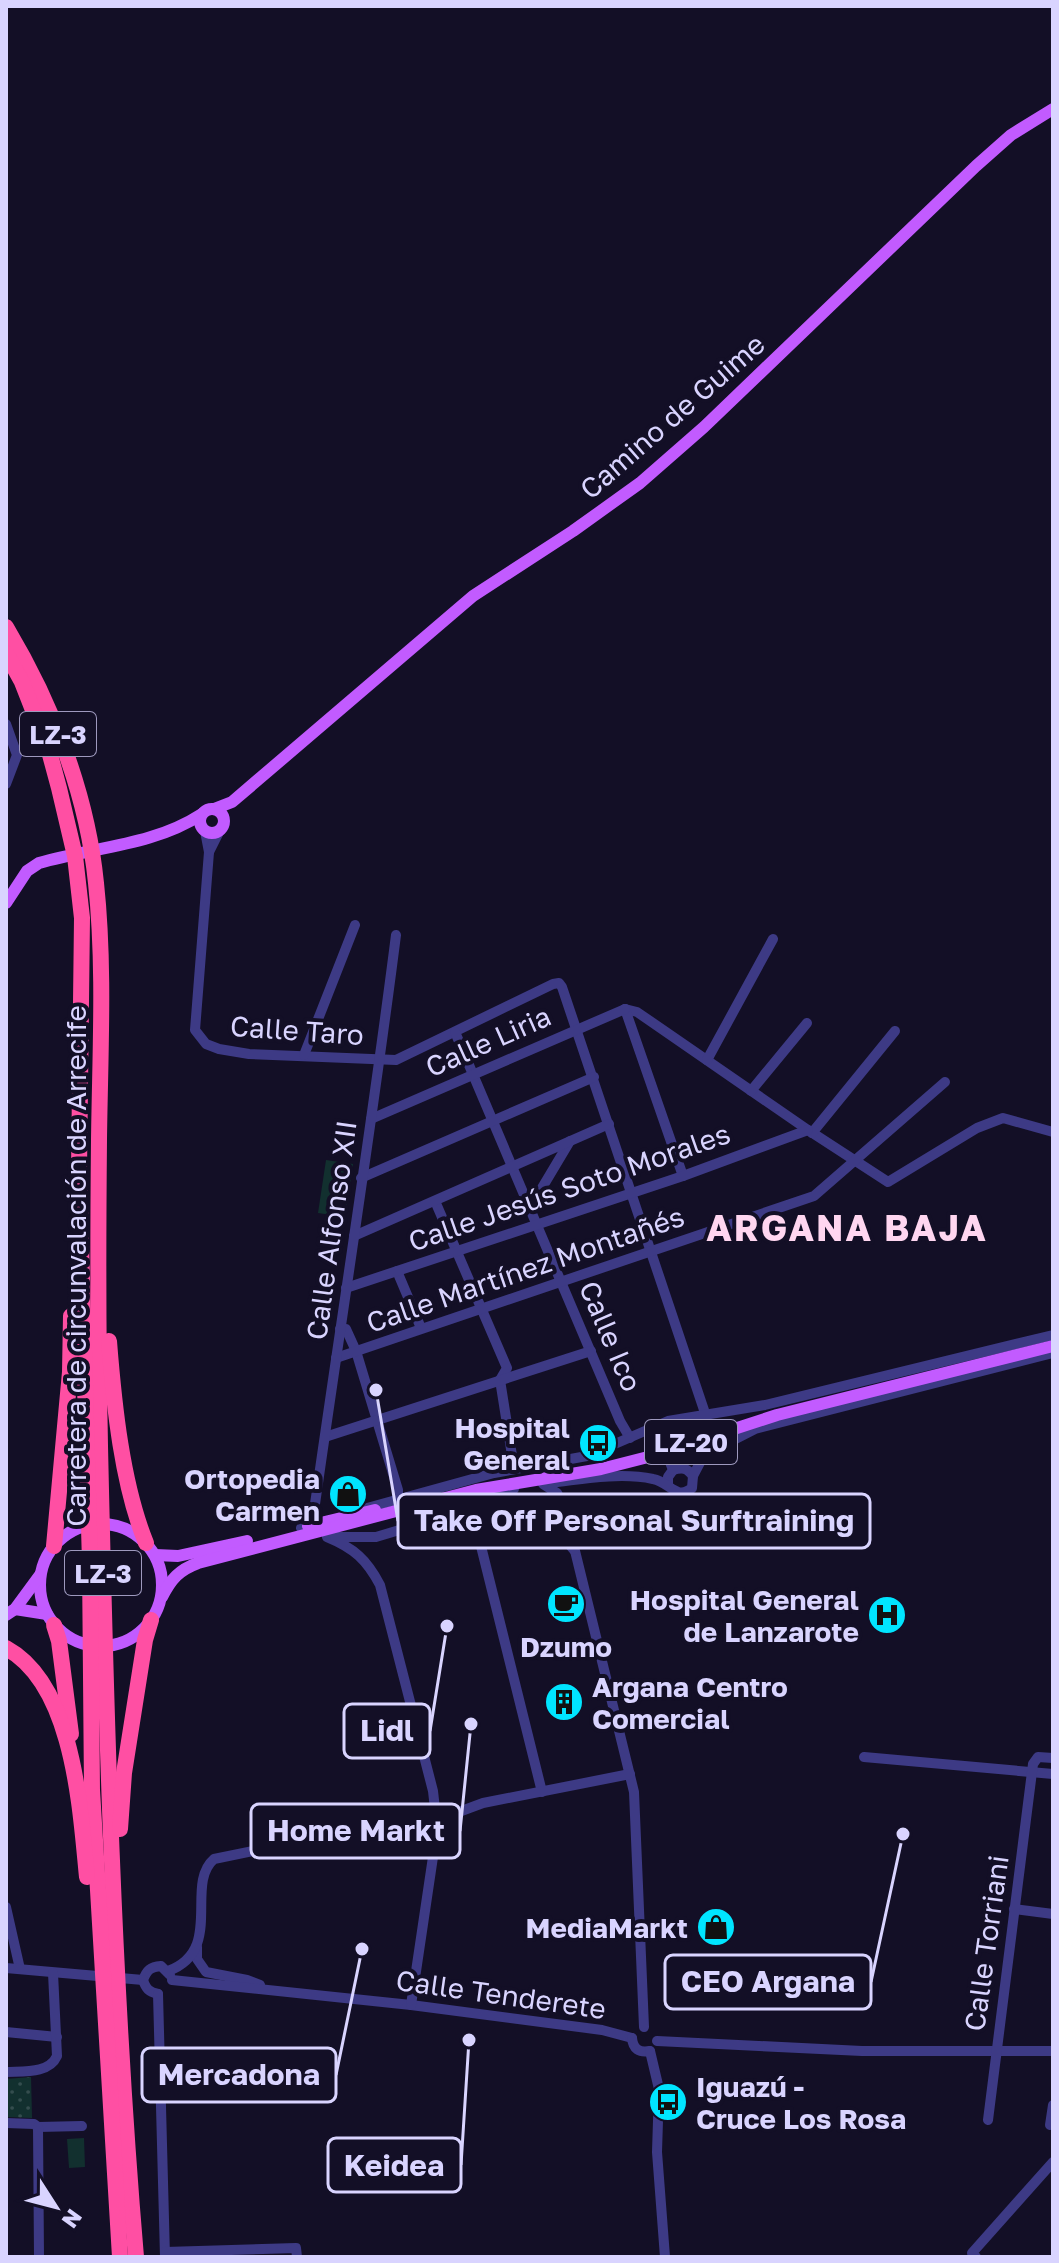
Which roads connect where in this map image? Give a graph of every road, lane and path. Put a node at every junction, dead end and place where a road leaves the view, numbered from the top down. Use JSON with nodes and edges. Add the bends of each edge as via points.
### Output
{"nodes":[{"id":1,"x":1053,"y":109,"type":"edge"},
{"id":2,"x":6,"y":627,"type":"edge"},
{"id":3,"x":6,"y":653,"type":"edge"},
{"id":4,"x":6,"y":724,"type":"edge"},
{"id":5,"x":6,"y":784,"type":"edge"},
{"id":6,"x":232,"y":802,"type":"junction"},
{"id":7,"x":208,"y":811,"type":"junction"},
{"id":8,"x":185,"y":825,"type":"junction"},
{"id":9,"x":222,"y":825,"type":"junction"},
{"id":10,"x":204,"y":830,"type":"junction"},
{"id":11,"x":209,"y":852,"type":"junction"},
{"id":12,"x":6,"y":903,"type":"edge"},
{"id":13,"x":355,"y":925,"type":"dead end"},
{"id":14,"x":396,"y":935,"type":"dead end"},
{"id":15,"x":773,"y":939,"type":"dead end"},
{"id":16,"x":625,"y":1009,"type":"junction"},
{"id":17,"x":807,"y":1023,"type":"dead end"},
{"id":18,"x":576,"y":1028,"type":"junction"},
{"id":19,"x":895,"y":1031,"type":"dead end"},
{"id":20,"x":455,"y":1032,"type":"junction"},
{"id":21,"x":304,"y":1055,"type":"junction"},
{"id":22,"x":380,"y":1059,"type":"junction"},
{"id":23,"x":707,"y":1060,"type":"junction"},
{"id":24,"x":474,"y":1074,"type":"junction"},
{"id":25,"x":594,"y":1077,"type":"junction"},
{"id":26,"x":945,"y":1082,"type":"dead end"},
{"id":27,"x":751,"y":1091,"type":"junction"},
{"id":28,"x":371,"y":1119,"type":"junction"},
{"id":29,"x":493,"y":1120,"type":"junction"},
{"id":30,"x":609,"y":1124,"type":"junction"},
{"id":31,"x":810,"y":1132,"type":"junction"},
{"id":32,"x":1053,"y":1132,"type":"edge"},
{"id":33,"x":570,"y":1141,"type":"junction"},
{"id":34,"x":854,"y":1160,"type":"junction"},
{"id":35,"x":511,"y":1166,"type":"junction"},
{"id":36,"x":79,"y":1171,"type":"junction"},
{"id":37,"x":683,"y":1176,"type":"junction"},
{"id":38,"x":361,"y":1178,"type":"junction"},
{"id":39,"x":631,"y":1193,"type":"junction"},
{"id":40,"x":435,"y":1201,"type":"junction"},
{"id":41,"x":98,"y":1208,"type":"junction"},
{"id":42,"x":530,"y":1208,"type":"junction"},
{"id":43,"x":536,"y":1224,"type":"junction"},
{"id":44,"x":354,"y":1236,"type":"junction"},
{"id":45,"x":456,"y":1251,"type":"junction"},
{"id":46,"x":650,"y":1252,"type":"junction"},
{"id":47,"x":397,"y":1271,"type":"junction"},
{"id":48,"x":562,"y":1282,"type":"junction"},
{"id":49,"x":346,"y":1288,"type":"junction"},
{"id":50,"x":481,"y":1310,"type":"junction"},
{"id":51,"x":421,"y":1328,"type":"junction"},
{"id":52,"x":340,"y":1329,"type":"junction"},
{"id":53,"x":1053,"y":1335,"type":"edge"},
{"id":54,"x":1053,"y":1343,"type":"edge"},
{"id":55,"x":356,"y":1351,"type":"junction"},
{"id":56,"x":591,"y":1351,"type":"junction"},
{"id":57,"x":1053,"y":1353,"type":"edge"},
{"id":58,"x":336,"y":1358,"type":"junction"},
{"id":59,"x":500,"y":1380,"type":"junction"},
{"id":60,"x":706,"y":1416,"type":"junction"},
{"id":61,"x":378,"y":1420,"type":"junction"},
{"id":62,"x":656,"y":1426,"type":"junction"},
{"id":63,"x":325,"y":1437,"type":"junction"},
{"id":64,"x":630,"y":1438,"type":"junction"},
{"id":65,"x":514,"y":1468,"type":"junction"},
{"id":66,"x":673,"y":1470,"type":"junction"},
{"id":67,"x":693,"y":1476,"type":"junction"},
{"id":68,"x":583,"y":1480,"type":"junction"},
{"id":69,"x":668,"y":1485,"type":"junction"},
{"id":70,"x":547,"y":1486,"type":"junction"},
{"id":71,"x":398,"y":1499,"type":"junction"},
{"id":72,"x":476,"y":1508,"type":"junction"},
{"id":73,"x":541,"y":1511,"type":"junction"},
{"id":74,"x":566,"y":1512,"type":"junction"},
{"id":75,"x":339,"y":1517,"type":"junction"},
{"id":76,"x":368,"y":1520,"type":"junction"},
{"id":77,"x":300,"y":1531,"type":"junction"},
{"id":78,"x":327,"y":1537,"type":"junction"},
{"id":79,"x":54,"y":1546,"type":"junction"},
{"id":80,"x":150,"y":1549,"type":"junction"},
{"id":81,"x":576,"y":1551,"type":"junction"},
{"id":82,"x":41,"y":1574,"type":"junction"},
{"id":83,"x":162,"y":1597,"type":"junction"},
{"id":84,"x":10,"y":1612,"type":"edge"},
{"id":85,"x":50,"y":1620,"type":"junction"},
{"id":86,"x":151,"y":1620,"type":"junction"},
{"id":87,"x":6,"y":1648,"type":"edge"},
{"id":88,"x":864,"y":1757,"type":"dead end"},
{"id":89,"x":1053,"y":1758,"type":"edge"},
{"id":90,"x":1033,"y":1772,"type":"junction"},
{"id":91,"x":630,"y":1774,"type":"junction"},
{"id":92,"x":1053,"y":1774,"type":"edge"},
{"id":93,"x":74,"y":1778,"type":"junction"},
{"id":94,"x":542,"y":1792,"type":"junction"},
{"id":95,"x":435,"y":1809,"type":"junction"},
{"id":96,"x":448,"y":1816,"type":"junction"},
{"id":97,"x":428,"y":1819,"type":"junction"},
{"id":98,"x":437,"y":1830,"type":"junction"},
{"id":99,"x":6,"y":1907,"type":"edge"},
{"id":100,"x":1014,"y":1909,"type":"junction"},
{"id":101,"x":99,"y":1912,"type":"junction"},
{"id":102,"x":1053,"y":1914,"type":"edge"},
{"id":103,"x":117,"y":1938,"type":"junction"},
{"id":104,"x":197,"y":1944,"type":"junction"},
{"id":105,"x":110,"y":1959,"type":"junction"},
{"id":106,"x":6,"y":1968,"type":"edge"},
{"id":107,"x":20,"y":1969,"type":"junction"},
{"id":108,"x":53,"y":1973,"type":"junction"},
{"id":109,"x":170,"y":1976,"type":"junction"},
{"id":110,"x":143,"y":1980,"type":"junction"},
{"id":111,"x":269,"y":1989,"type":"junction"},
{"id":112,"x":111,"y":1992,"type":"junction"},
{"id":113,"x":158,"y":1994,"type":"junction"},
{"id":114,"x":411,"y":2005,"type":"junction"},
{"id":115,"x":644,"y":2027,"type":"junction"},
{"id":116,"x":6,"y":2032,"type":"edge"},
{"id":117,"x":57,"y":2037,"type":"junction"},
{"id":118,"x":632,"y":2038,"type":"junction"},
{"id":119,"x":657,"y":2041,"type":"junction"},
{"id":120,"x":650,"y":2051,"type":"junction"},
{"id":121,"x":1053,"y":2051,"type":"edge"},
{"id":122,"x":996,"y":2052,"type":"junction"},
{"id":123,"x":6,"y":2072,"type":"edge"},
{"id":124,"x":1053,"y":2105,"type":"edge"},
{"id":125,"x":988,"y":2120,"type":"dead end"},
{"id":126,"x":6,"y":2123,"type":"edge"},
{"id":127,"x":1050,"y":2125,"type":"dead end"},
{"id":128,"x":82,"y":2126,"type":"dead end"},
{"id":129,"x":38,"y":2127,"type":"junction"},
{"id":130,"x":1053,"y":2162,"type":"edge"},
{"id":131,"x":296,"y":2253,"type":"edge"},
{"id":132,"x":232,"y":2254,"type":"edge"},
{"id":133,"x":165,"y":2255,"type":"edge"},
{"id":134,"x":39,"y":2257,"type":"edge"},
{"id":135,"x":120,"y":2257,"type":"edge"},
{"id":136,"x":136,"y":2257,"type":"edge"},
{"id":137,"x":665,"y":2257,"type":"edge"},
{"id":138,"x":976,"y":2257,"type":"edge"}],
"edges":[{"from":1,"to":6,"type":"main road","name":"Camino de Guime","via":[[1011,135],[956,184],[640,483],[473,596]]},
{"from":2,"to":41,"type":"highway","name":"Carretera de circunvalación de Arrecife","number":"LZ-3","via":[[48,704],[78,793],[96,880],[101,964]]},
{"from":3,"to":36,"type":"highway","name":"Carretera de circunvalación de Arrecife","number":"LZ-3","via":[[49,751],[75,856],[82,918]]},
{"from":4,"to":5,"type":"street","via":[[17,755]]},
{"from":6,"to":7,"type":"main road","name":"Camino de Guime"},
{"from":6,"to":9,"type":"main road","name":"Camino de Guime"},
{"from":7,"to":8,"type":"main road","name":"Camino de Guime"},
{"from":7,"to":9,"type":"main road","via":[[220,811]]},
{"from":7,"to":10,"type":"main road","via":[[200,820]]},
{"from":8,"to":10,"type":"main road"},
{"from":8,"to":12,"type":"main road","name":"Camino de Guime","via":[[155,838],[39,863],[27,871]]},
{"from":9,"to":10,"type":"main road","via":[[211,833]]},
{"from":9,"to":11,"type":"street"},
{"from":10,"to":11,"type":"street"},
{"from":11,"to":21,"type":"street","name":"Calle Taro","via":[[198,1036],[212,1048]]},
{"from":13,"to":21,"type":"street"},
{"from":14,"to":22,"type":"street","name":"Calle Alfonso XII"},
{"from":15,"to":23,"type":"street"},
{"from":16,"to":18,"type":"street","name":"Calle Liria"},
{"from":16,"to":23,"type":"street"},
{"from":16,"to":37,"type":"street"},
{"from":17,"to":27,"type":"street"},
{"from":18,"to":20,"type":"street","name":"Calle Taro","via":[[559,983]]},
{"from":18,"to":24,"type":"street","name":"Calle Liria"},
{"from":18,"to":25,"type":"street"},
{"from":19,"to":31,"type":"street"},
{"from":20,"to":22,"type":"street","name":"Calle Taro","via":[[396,1060]]},
{"from":20,"to":24,"type":"street","name":"Calle Ico"},
{"from":21,"to":22,"type":"street","name":"Calle Taro"},
{"from":22,"to":28,"type":"street","name":"Calle Alfonso XII"},
{"from":23,"to":27,"type":"street"},
{"from":24,"to":28,"type":"street","name":"Calle Liria"},
{"from":24,"to":29,"type":"street","name":"Calle Ico"},
{"from":25,"to":29,"type":"street"},
{"from":25,"to":30,"type":"street"},
{"from":26,"to":34,"type":"street","name":"Calle Martínez Montañés"},
{"from":27,"to":31,"type":"street"},
{"from":28,"to":38,"type":"street","name":"Calle Alfonso XII"},
{"from":29,"to":35,"type":"street","name":"Calle Ico"},
{"from":29,"to":38,"type":"street"},
{"from":30,"to":33,"type":"street"},
{"from":30,"to":39,"type":"street"},
{"from":31,"to":34,"type":"street"},
{"from":31,"to":37,"type":"street","name":"Calle Jesús Soto Morales"},
{"from":32,"to":34,"type":"street","via":[[1003,1118],[888,1182]]},
{"from":33,"to":35,"type":"street"},
{"from":33,"to":42,"type":"street"},
{"from":34,"to":46,"type":"street","name":"Calle Martínez Montañés","via":[[814,1196]]},
{"from":35,"to":40,"type":"street"},
{"from":35,"to":42,"type":"street","name":"Calle Ico"},
{"from":36,"to":79,"type":"highway","number":"LZ-3","via":[[73,1215],[70,1372]]},
{"from":36,"to":101,"type":"highway","name":"Carretera de circunvalación de Arrecife","number":"LZ-3"},
{"from":37,"to":39,"type":"street","name":"Calle Jesús Soto Morales"},
{"from":38,"to":44,"type":"street","name":"Calle Alfonso XII"},
{"from":39,"to":43,"type":"street","name":"Calle Jesús Soto Morales"},
{"from":39,"to":46,"type":"street"},
{"from":40,"to":44,"type":"street"},
{"from":40,"to":45,"type":"street"},
{"from":41,"to":80,"type":"highway","number":"LZ-3","via":[[110,1357],[127,1477]]},
{"from":41,"to":103,"type":"highway","name":"Carretera de circunvalación de Arrecife","number":"LZ-3","via":[[100,1443]]},
{"from":42,"to":43,"type":"street","name":"Calle Ico"},
{"from":43,"to":45,"type":"street","name":"Calle Jesús Soto Morales"},
{"from":43,"to":48,"type":"street","name":"Calle Ico"},
{"from":44,"to":49,"type":"street","name":"Calle Alfonso XII"},
{"from":45,"to":47,"type":"street","name":"Calle Jesús Soto Morales"},
{"from":45,"to":50,"type":"street"},
{"from":46,"to":48,"type":"street","name":"Calle Martínez Montañés"},
{"from":46,"to":60,"type":"street"},
{"from":47,"to":49,"type":"street","name":"Calle Jesús Soto Morales"},
{"from":47,"to":51,"type":"street"},
{"from":48,"to":50,"type":"street","name":"Calle Martínez Montañés"},
{"from":48,"to":56,"type":"street","name":"Calle Ico"},
{"from":49,"to":52,"type":"street","name":"Calle Alfonso XII"},
{"from":50,"to":51,"type":"street","name":"Calle Martínez Montañés"},
{"from":50,"to":59,"type":"street","via":[[507,1368]]},
{"from":51,"to":55,"type":"street","name":"Calle Martínez Montañés"},
{"from":52,"to":55,"type":"street","via":[[350,1333]]},
{"from":52,"to":58,"type":"street","name":"Calle Alfonso XII"},
{"from":53,"to":60,"type":"street"},
{"from":54,"to":75,"type":"main road","number":"LZ-20","via":[[776,1411],[630,1456]]},
{"from":54,"to":76,"type":"main road","number":"LZ-20","via":[[777,1415],[625,1463],[476,1490]]},
{"from":55,"to":58,"type":"street","name":"Calle Martínez Montañés"},
{"from":55,"to":61,"type":"street"},
{"from":56,"to":59,"type":"street"},
{"from":56,"to":64,"type":"street","name":"Calle Ico"},
{"from":57,"to":67,"type":"street","via":[[769,1425],[704,1455]]},
{"from":58,"to":63,"type":"street","name":"Calle Alfonso XII"},
{"from":59,"to":61,"type":"street"},
{"from":59,"to":65,"type":"street"},
{"from":60,"to":62,"type":"street"},
{"from":61,"to":63,"type":"street"},
{"from":61,"to":71,"type":"street"},
{"from":62,"to":64,"type":"street"},
{"from":62,"to":66,"type":"street"},
{"from":63,"to":77,"type":"street","name":"Calle Alfonso XII","via":[[315,1504]]},
{"from":64,"to":65,"type":"street","via":[[587,1456]]},
{"from":65,"to":71,"type":"street"},
{"from":66,"to":67,"type":"street","via":[[681,1467]]},
{"from":66,"to":69,"type":"street"},
{"from":67,"to":69,"type":"street","via":[[692,1488],[685,1493]]},
{"from":68,"to":69,"type":"street","via":[[648,1478]]},
{"from":68,"to":70,"type":"street"},
{"from":68,"to":74,"type":"street","via":[[568,1488]]},
{"from":70,"to":73,"type":"street","via":[[553,1495]]},
{"from":70,"to":74,"type":"street"},
{"from":70,"to":76,"type":"street"},
{"from":71,"to":75,"type":"street"},
{"from":72,"to":73,"type":"street","via":[[503,1499]]},
{"from":72,"to":78,"type":"street","via":[[376,1537]]},
{"from":72,"to":94,"type":"street"},
{"from":73,"to":74,"type":"street"},
{"from":73,"to":81,"type":"street"},
{"from":74,"to":81,"type":"street"},
{"from":75,"to":77,"type":"main road","number":"LZ-20"},
{"from":76,"to":77,"type":"main road","number":"LZ-20"},
{"from":77,"to":78,"type":"main road"},
{"from":77,"to":80,"type":"main road","number":"LZ-20","via":[[178,1556]]},
{"from":77,"to":83,"type":"main road","number":"LZ-20","via":[[185,1568]]},
{"from":78,"to":95,"type":"street","via":[[355,1550],[380,1585]]},
{"from":79,"to":80,"type":"main road","via":[[69,1533],[94,1524],[120,1526]]},
{"from":79,"to":82,"type":"main road"},
{"from":80,"to":83,"type":"main road","via":[[160,1568]]},
{"from":81,"to":91,"type":"street"},
{"from":82,"to":84,"type":"main road"},
{"from":82,"to":85,"type":"main road","via":[[40,1594]]},
{"from":83,"to":86,"type":"main road","number":"LZ-20"},
{"from":84,"to":85,"type":"main road"},
{"from":85,"to":86,"type":"main road","number":"LZ-20","via":[[73,1640],[104,1647],[124,1642]]},
{"from":85,"to":93,"type":"highway","number":"LZ-3","via":[[59,1641]]},
{"from":86,"to":103,"type":"highway","number":"LZ-3","via":[[124,1773]]},
{"from":87,"to":93,"type":"highway","number":"LZ-3","via":[[34,1671],[48,1694]]},
{"from":88,"to":90,"type":"street"},
{"from":89,"to":90,"type":"street","via":[[1038,1757]]},
{"from":90,"to":92,"type":"street"},
{"from":90,"to":100,"type":"street","name":"Calle Torriani"},
{"from":91,"to":94,"type":"street"},
{"from":91,"to":115,"type":"street","via":[[637,1827]]},
{"from":93,"to":101,"type":"highway","number":"LZ-3","via":[[89,1892]]},
{"from":94,"to":96,"type":"street"},
{"from":95,"to":96,"type":"street"},
{"from":95,"to":97,"type":"street"},
{"from":96,"to":98,"type":"street","via":[[447,1824]]},
{"from":97,"to":98,"type":"street"},
{"from":97,"to":104,"type":"street","via":[[214,1859],[206,1870]]},
{"from":98,"to":114,"type":"street"},
{"from":99,"to":107,"type":"street"},
{"from":100,"to":102,"type":"street"},
{"from":100,"to":122,"type":"street","name":"Calle Torriani"},
{"from":101,"to":105,"type":"highway","name":"Carretera de circunvalación de Arrecife","number":"LZ-3"},
{"from":103,"to":105,"type":"highway","name":"Carretera de circunvalación de Arrecife","number":"LZ-3"},
{"from":104,"to":109,"type":"street"},
{"from":104,"to":111,"type":"street","via":[[197,1959],[206,1972]]},
{"from":105,"to":112,"type":"highway","name":"Carretera de circunvalación de Arrecife","number":"LZ-3"},
{"from":106,"to":107,"type":"street"},
{"from":107,"to":108,"type":"street"},
{"from":108,"to":110,"type":"street"},
{"from":108,"to":117,"type":"street"},
{"from":109,"to":110,"type":"street","via":[[161,1966],[152,1967]]},
{"from":109,"to":111,"type":"street","name":"Calle Tenderete"},
{"from":109,"to":113,"type":"street","via":[[165,1992]]},
{"from":110,"to":113,"type":"street","via":[[151,1993]]},
{"from":111,"to":114,"type":"street","name":"Calle Tenderete"},
{"from":112,"to":135,"type":"highway","name":"Carretera de circunvalación de Arrecife","number":"LZ-3"},
{"from":112,"to":136,"type":"highway","name":"Carretera de circunvalación de Arrecife","number":"LZ-3"},
{"from":113,"to":133,"type":"street"},
{"from":114,"to":118,"type":"street","name":"Calle Tenderete"},
{"from":115,"to":118,"type":"street"},
{"from":115,"to":119,"type":"street","via":[[654,2031]]},
{"from":116,"to":117,"type":"street"},
{"from":117,"to":123,"type":"street","via":[[53,2065]]},
{"from":118,"to":120,"type":"street","via":[[639,2051]]},
{"from":119,"to":120,"type":"street"},
{"from":119,"to":122,"type":"street","via":[[798,2050]]},
{"from":120,"to":137,"type":"street","via":[[659,2089],[657,2152]]},
{"from":121,"to":122,"type":"street"},
{"from":122,"to":125,"type":"street","name":"Calle Torriani"},
{"from":124,"to":127,"type":"street"},
{"from":126,"to":129,"type":"street"},
{"from":128,"to":129,"type":"street"},
{"from":129,"to":134,"type":"street"},
{"from":130,"to":138,"type":"street","via":[[972,2253]]},
{"from":131,"to":132,"type":"street"},
{"from":132,"to":133,"type":"street"}]}
